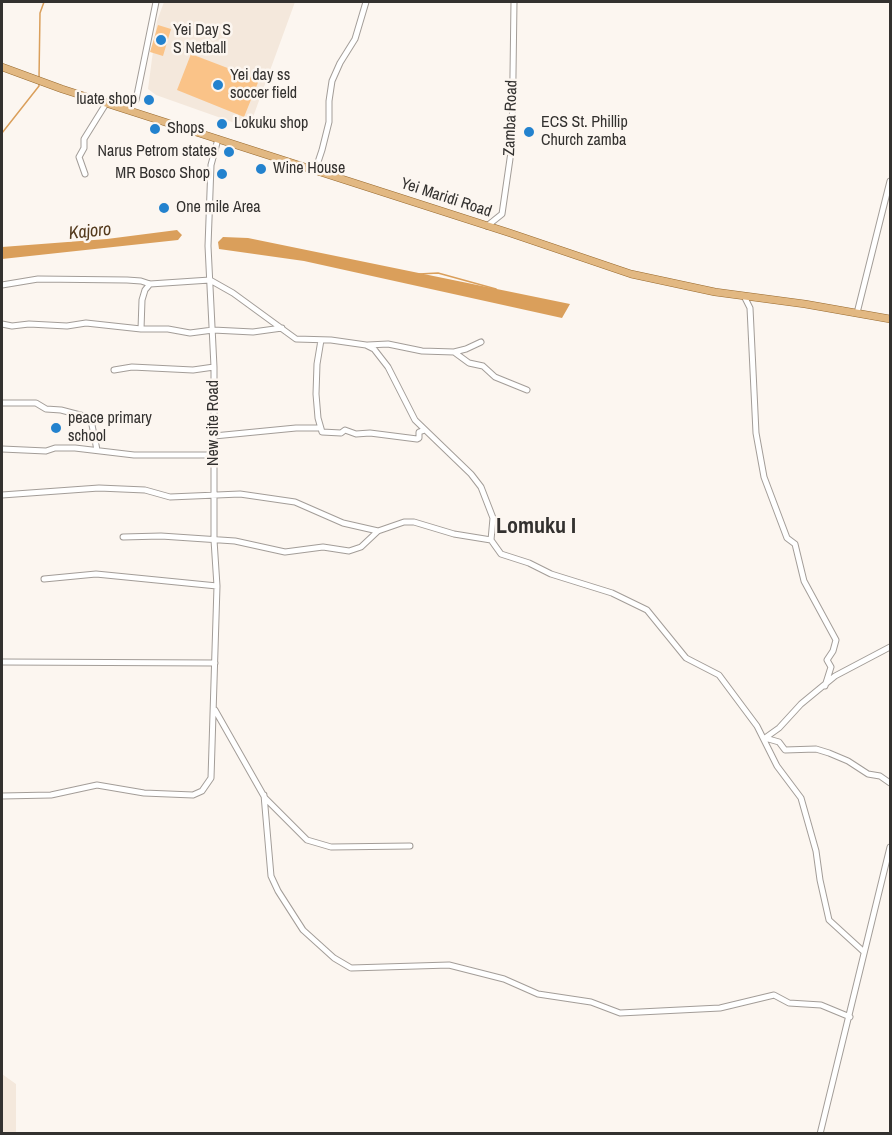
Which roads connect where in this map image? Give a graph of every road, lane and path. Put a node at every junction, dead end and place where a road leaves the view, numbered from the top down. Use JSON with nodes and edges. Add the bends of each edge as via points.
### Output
{"nodes":[{"id":1,"x":156,"y":2,"type":"edge"},
{"id":2,"x":366,"y":2,"type":"edge"},
{"id":3,"x":514,"y":2,"type":"edge"},
{"id":4,"x":2,"y":67,"type":"edge"},
{"id":5,"x":107,"y":102,"type":"junction"},
{"id":6,"x":127,"y":108,"type":"junction"},
{"id":7,"x":218,"y":139,"type":"junction"},
{"id":8,"x":315,"y":171,"type":"junction"},
{"id":9,"x":85,"y":174,"type":"dead end"},
{"id":10,"x":891,"y":180,"type":"edge"},
{"id":11,"x":487,"y":226,"type":"junction"},
{"id":12,"x":210,"y":280,"type":"junction"},
{"id":13,"x":150,"y":284,"type":"junction"},
{"id":14,"x":2,"y":285,"type":"edge"},
{"id":15,"x":744,"y":296,"type":"junction"},
{"id":16,"x":857,"y":313,"type":"junction"},
{"id":17,"x":891,"y":319,"type":"edge"},
{"id":18,"x":2,"y":324,"type":"edge"},
{"id":19,"x":282,"y":328,"type":"junction"},
{"id":20,"x":141,"y":329,"type":"junction"},
{"id":21,"x":213,"y":330,"type":"junction"},
{"id":22,"x":321,"y":339,"type":"junction"},
{"id":23,"x":481,"y":342,"type":"dead end"},
{"id":24,"x":366,"y":345,"type":"junction"},
{"id":25,"x":454,"y":352,"type":"junction"},
{"id":26,"x":214,"y":367,"type":"junction"},
{"id":27,"x":114,"y":370,"type":"dead end"},
{"id":28,"x":527,"y":390,"type":"dead end"},
{"id":29,"x":2,"y":403,"type":"edge"},
{"id":30,"x":320,"y":428,"type":"junction"},
{"id":31,"x":425,"y":430,"type":"junction"},
{"id":32,"x":214,"y":436,"type":"junction"},
{"id":33,"x":2,"y":449,"type":"edge"},
{"id":34,"x":97,"y":450,"type":"junction"},
{"id":35,"x":214,"y":455,"type":"junction"},
{"id":36,"x":214,"y":494,"type":"junction"},
{"id":37,"x":2,"y":495,"type":"edge"},
{"id":38,"x":378,"y":531,"type":"junction"},
{"id":39,"x":123,"y":537,"type":"dead end"},
{"id":40,"x":214,"y":540,"type":"junction"},
{"id":41,"x":491,"y":540,"type":"junction"},
{"id":42,"x":44,"y":579,"type":"dead end"},
{"id":43,"x":217,"y":586,"type":"junction"},
{"id":44,"x":891,"y":647,"type":"edge"},
{"id":45,"x":2,"y":662,"type":"edge"},
{"id":46,"x":215,"y":663,"type":"junction"},
{"id":47,"x":825,"y":686,"type":"junction"},
{"id":48,"x":214,"y":708,"type":"junction"},
{"id":49,"x":765,"y":738,"type":"junction"},
{"id":50,"x":891,"y":783,"type":"edge"},
{"id":51,"x":264,"y":795,"type":"junction"},
{"id":52,"x":2,"y":796,"type":"edge"},
{"id":53,"x":410,"y":846,"type":"dead end"},
{"id":54,"x":891,"y":847,"type":"edge"},
{"id":55,"x":864,"y":952,"type":"junction"},
{"id":56,"x":850,"y":1017,"type":"junction"},
{"id":57,"x":820,"y":1134,"type":"edge"}],
"edges":[{"from":1,"to":6,"type":"street","via":[[136,100]]},
{"from":2,"to":8,"type":"street","via":[[356,39],[332,81],[329,122]]},
{"from":3,"to":11,"type":"street","name":"Zamba Road","via":[[511,155],[502,214]]},
{"from":4,"to":5,"type":"main road","name":"Yei Maridi Road"},
{"from":5,"to":6,"type":"main road","name":"Yei Maridi Road"},
{"from":5,"to":9,"type":"street","via":[[84,138],[79,157]]},
{"from":6,"to":7,"type":"main road","name":"Yei Maridi Road"},
{"from":7,"to":8,"type":"main road","name":"Yei Maridi Road"},
{"from":7,"to":12,"type":"street","name":"New site Road","via":[[211,165]]},
{"from":8,"to":11,"type":"main road","name":"Yei Maridi Road"},
{"from":10,"to":16,"type":"street"},
{"from":11,"to":15,"type":"main road","name":"Yei Maridi Road","via":[[631,274]]},
{"from":12,"to":13,"type":"street"},
{"from":12,"to":19,"type":"street"},
{"from":12,"to":21,"type":"street","name":"New site Road"},
{"from":13,"to":14,"type":"street","via":[[38,279]]},
{"from":13,"to":20,"type":"street","via":[[142,300]]},
{"from":15,"to":16,"type":"main road","name":"Yei Maridi Road"},
{"from":15,"to":47,"type":"street","via":[[750,308],[756,433],[764,477],[787,538],[795,544],[804,581],[836,640],[827,660],[831,668]]},
{"from":16,"to":17,"type":"main road","name":"Yei Maridi Road"},
{"from":18,"to":20,"type":"street","via":[[67,327],[86,323]]},
{"from":19,"to":21,"type":"street","via":[[253,332]]},
{"from":19,"to":22,"type":"street","via":[[296,339]]},
{"from":20,"to":21,"type":"street","via":[[190,333]]},
{"from":21,"to":26,"type":"street","name":"New site Road"},
{"from":22,"to":24,"type":"street"},
{"from":22,"to":30,"type":"street","via":[[316,394]]},
{"from":23,"to":25,"type":"street"},
{"from":24,"to":25,"type":"street"},
{"from":24,"to":31,"type":"street","via":[[381,355],[407,407]]},
{"from":25,"to":28,"type":"street","via":[[469,363],[483,366],[495,377]]},
{"from":26,"to":27,"type":"street"},
{"from":26,"to":32,"type":"street","name":"New site Road"},
{"from":29,"to":34,"type":"street","via":[[36,403],[46,409],[84,416],[91,420]]},
{"from":30,"to":31,"type":"street","via":[[324,432],[344,430],[417,440],[419,432]]},
{"from":30,"to":32,"type":"street"},
{"from":31,"to":41,"type":"street","via":[[481,487],[493,518]]},
{"from":32,"to":35,"type":"street","name":"New site Road"},
{"from":33,"to":34,"type":"street"},
{"from":34,"to":35,"type":"street","via":[[134,455]]},
{"from":35,"to":36,"type":"street","name":"New site Road"},
{"from":36,"to":37,"type":"street","via":[[170,497],[145,490],[99,488]]},
{"from":36,"to":38,"type":"street","via":[[295,502],[343,523]]},
{"from":36,"to":40,"type":"street","name":"New site Road"},
{"from":38,"to":40,"type":"street","via":[[362,547],[349,551],[323,547],[285,552],[246,542]]},
{"from":38,"to":41,"type":"street","via":[[414,522]]},
{"from":39,"to":40,"type":"street"},
{"from":40,"to":43,"type":"street","name":"New site Road"},
{"from":41,"to":49,"type":"street","via":[[506,557],[612,592],[647,610],[686,658],[719,675]]},
{"from":42,"to":43,"type":"street","via":[[96,574]]},
{"from":43,"to":46,"type":"street","name":"New site Road"},
{"from":44,"to":47,"type":"street","via":[[835,676]]},
{"from":45,"to":46,"type":"street"},
{"from":46,"to":48,"type":"street","name":"New site Road"},
{"from":47,"to":49,"type":"street"},
{"from":48,"to":51,"type":"street"},
{"from":48,"to":52,"type":"street","name":"New site Road","via":[[211,778],[202,791],[193,795],[97,785],[51,795]]},
{"from":49,"to":50,"type":"street","via":[[779,742],[785,750],[816,749],[829,753]]},
{"from":49,"to":55,"type":"street","via":[[777,766],[801,798],[829,920]]},
{"from":51,"to":53,"type":"street","via":[[308,840],[331,847]]},
{"from":51,"to":56,"type":"street","via":[[271,876],[278,891],[303,930],[351,968],[449,965],[504,979],[538,994],[591,1002],[620,1013],[720,1008],[774,995],[789,1003],[821,1005]]},
{"from":54,"to":55,"type":"street"},
{"from":55,"to":56,"type":"street"},
{"from":56,"to":57,"type":"street"}]}
